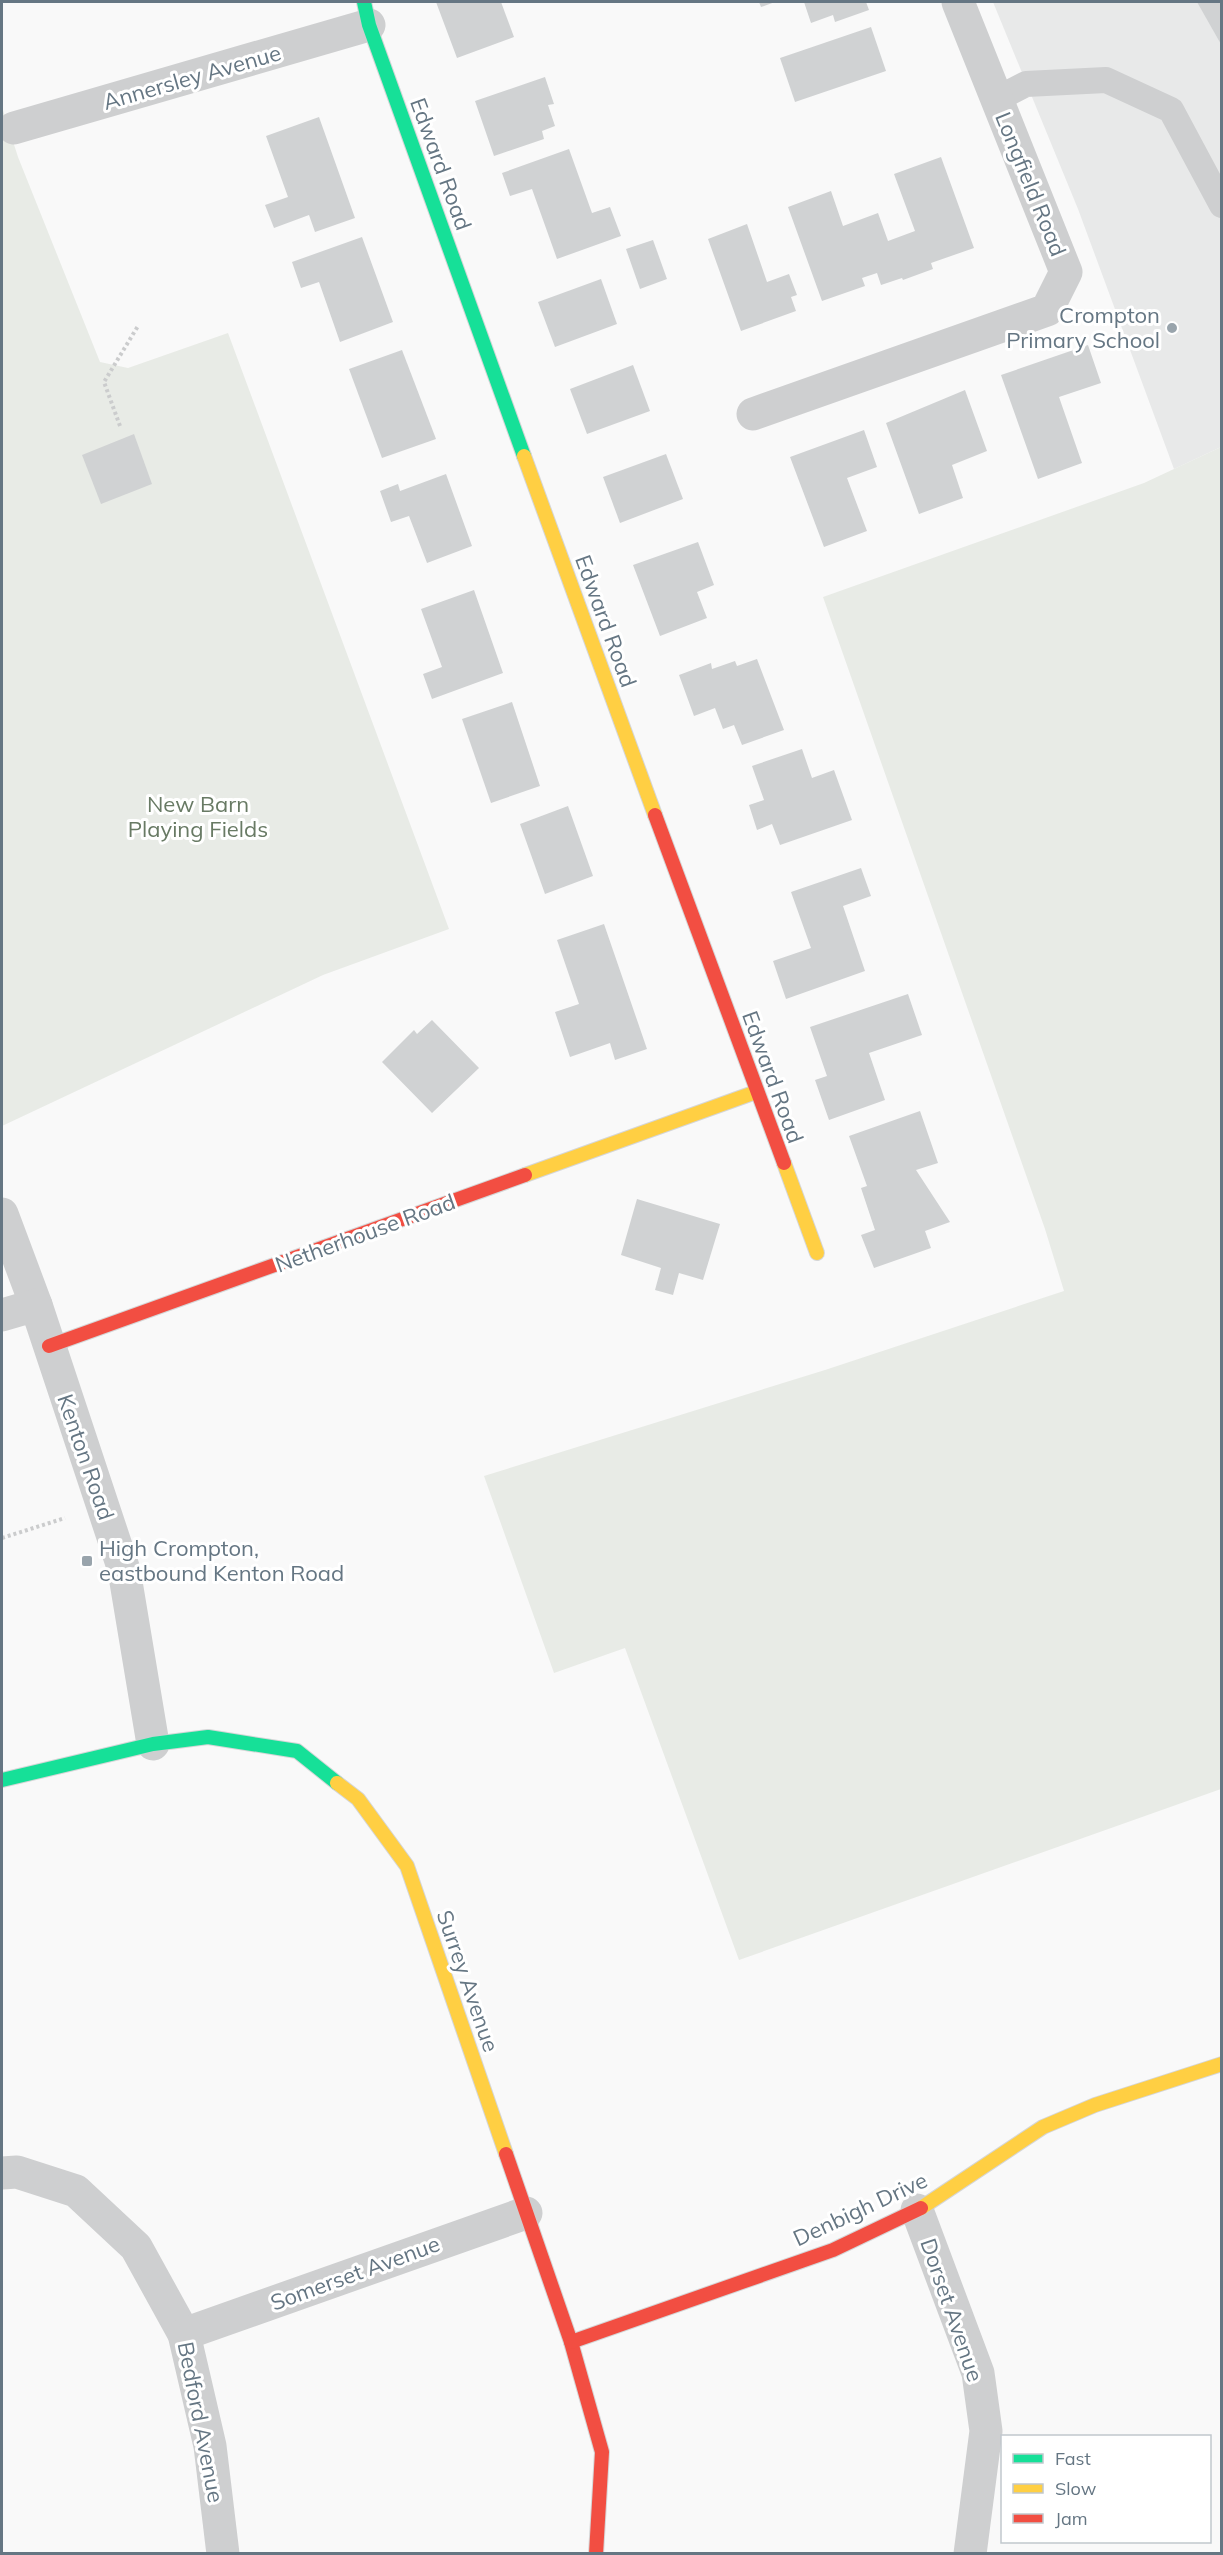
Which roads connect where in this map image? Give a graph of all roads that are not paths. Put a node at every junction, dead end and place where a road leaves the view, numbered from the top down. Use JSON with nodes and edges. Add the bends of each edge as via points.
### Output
{"nodes":[{"id":1,"x":958,"y":2,"type":"edge"},
{"id":2,"x":367,"y":14,"type":"edge"},
{"id":3,"x":997,"y":99,"type":"junction"},
{"id":4,"x":14,"y":128,"type":"dead end"},
{"id":5,"x":1219,"y":193,"type":"edge"},
{"id":6,"x":753,"y":414,"type":"dead end"},
{"id":7,"x":756,"y":1092,"type":"junction"},
{"id":8,"x":2,"y":1214,"type":"edge"},
{"id":9,"x":817,"y":1253,"type":"dead end"},
{"id":10,"x":36,"y":1305,"type":"junction"},
{"id":11,"x":2,"y":1315,"type":"edge"},
{"id":12,"x":49,"y":1346,"type":"junction"},
{"id":13,"x":153,"y":1744,"type":"junction"},
{"id":14,"x":2,"y":1780,"type":"edge"},
{"id":15,"x":1221,"y":2064,"type":"edge"},
{"id":16,"x":2,"y":2173,"type":"edge"},
{"id":17,"x":917,"y":2210,"type":"junction"},
{"id":18,"x":526,"y":2213,"type":"junction"},
{"id":19,"x":184,"y":2334,"type":"junction"},
{"id":20,"x":571,"y":2342,"type":"junction"},
{"id":21,"x":223,"y":2553,"type":"edge"},
{"id":22,"x":596,"y":2553,"type":"edge"},
{"id":23,"x":970,"y":2553,"type":"edge"}],
"edges":[{"from":1,"to":3,"type":"street","name":"Longfield Road"},
{"from":2,"to":4,"type":"street","name":"Annersley Avenue"},
{"from":2,"to":7,"type":"street","name":"Edward Road"},
{"from":3,"to":5,"type":"lane","via":[[1026,84],[1106,80],[1171,110]]},
{"from":3,"to":6,"type":"street","name":"Longfield Road","via":[[1066,272],[1047,310]]},
{"from":7,"to":9,"type":"street","name":"Edward Road"},
{"from":7,"to":12,"type":"street","name":"Netherhouse Road"},
{"from":8,"to":10,"type":"street"},
{"from":10,"to":11,"type":"street"},
{"from":10,"to":12,"type":"street"},
{"from":12,"to":13,"type":"street","name":"Kenton Road","via":[[124,1570]]},
{"from":13,"to":14,"type":"street","name":"Surrey Avenue"},
{"from":13,"to":18,"type":"street","name":"Surrey Avenue","via":[[208,1737],[297,1751],[358,1799],[407,1866]]},
{"from":15,"to":17,"type":"street","name":"Denbigh Drive","via":[[1095,2105],[1043,2127]]},
{"from":16,"to":19,"type":"street","name":"Bedford Avenue","via":[[16,2172],[76,2191],[136,2247]]},
{"from":17,"to":20,"type":"street","name":"Denbigh Drive","via":[[833,2250]]},
{"from":17,"to":23,"type":"street","name":"Dorset Avenue","via":[[978,2373],[986,2431]]},
{"from":18,"to":19,"type":"street","name":"Somerset Avenue"},
{"from":18,"to":20,"type":"street","name":"Surrey Avenue"},
{"from":19,"to":21,"type":"street","name":"Bedford Avenue","via":[[210,2446]]},
{"from":20,"to":22,"type":"street","name":"Surrey Avenue","via":[[602,2452]]}]}
